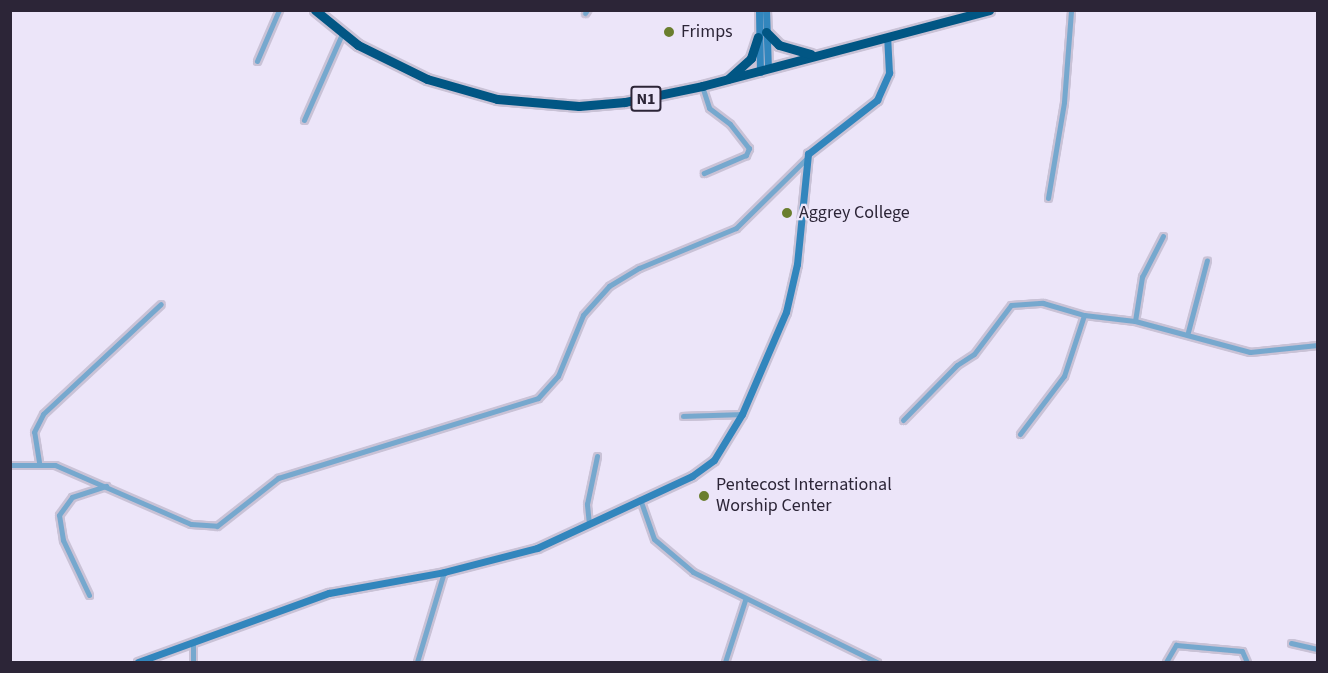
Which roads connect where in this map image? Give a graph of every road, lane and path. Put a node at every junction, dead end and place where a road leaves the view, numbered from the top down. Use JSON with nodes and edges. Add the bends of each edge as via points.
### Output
{"nodes":[{"id":1,"x":279,"y":10,"type":"edge"},
{"id":2,"x":315,"y":10,"type":"edge"},
{"id":3,"x":759,"y":10,"type":"edge"},
{"id":4,"x":766,"y":10,"type":"edge"},
{"id":5,"x":989,"y":10,"type":"edge"},
{"id":6,"x":1071,"y":10,"type":"edge"},
{"id":7,"x":342,"y":34,"type":"junction"},
{"id":8,"x":762,"y":34,"type":"junction"},
{"id":9,"x":887,"y":37,"type":"junction"},
{"id":10,"x":816,"y":55,"type":"junction"},
{"id":11,"x":257,"y":61,"type":"dead end"},
{"id":12,"x":764,"y":70,"type":"junction"},
{"id":13,"x":728,"y":79,"type":"junction"},
{"id":14,"x":702,"y":86,"type":"junction"},
{"id":15,"x":304,"y":120,"type":"dead end"},
{"id":16,"x":807,"y":158,"type":"junction"},
{"id":17,"x":704,"y":173,"type":"dead end"},
{"id":18,"x":1048,"y":198,"type":"dead end"},
{"id":19,"x":1163,"y":237,"type":"dead end"},
{"id":20,"x":1207,"y":260,"type":"dead end"},
{"id":21,"x":161,"y":304,"type":"dead end"},
{"id":22,"x":1084,"y":315,"type":"junction"},
{"id":23,"x":1135,"y":321,"type":"junction"},
{"id":24,"x":1188,"y":332,"type":"junction"},
{"id":25,"x":1317,"y":345,"type":"edge"},
{"id":26,"x":742,"y":414,"type":"junction"},
{"id":27,"x":683,"y":416,"type":"dead end"},
{"id":28,"x":903,"y":420,"type":"dead end"},
{"id":29,"x":1020,"y":434,"type":"dead end"},
{"id":30,"x":597,"y":456,"type":"dead end"},
{"id":31,"x":39,"y":462,"type":"junction"},
{"id":32,"x":10,"y":465,"type":"edge"},
{"id":33,"x":108,"y":486,"type":"junction"},
{"id":34,"x":640,"y":499,"type":"junction"},
{"id":35,"x":589,"y":524,"type":"junction"},
{"id":36,"x":444,"y":572,"type":"junction"},
{"id":37,"x":89,"y":595,"type":"dead end"},
{"id":38,"x":745,"y":600,"type":"junction"},
{"id":39,"x":193,"y":643,"type":"junction"},
{"id":40,"x":1292,"y":643,"type":"dead end"},
{"id":41,"x":1317,"y":649,"type":"edge"},
{"id":42,"x":138,"y":663,"type":"edge"},
{"id":43,"x":193,"y":663,"type":"edge"},
{"id":44,"x":417,"y":663,"type":"edge"},
{"id":45,"x":725,"y":663,"type":"edge"},
{"id":46,"x":877,"y":663,"type":"edge"},
{"id":47,"x":1166,"y":663,"type":"edge"},
{"id":48,"x":1247,"y":663,"type":"edge"}],
"edges":[{"from":1,"to":11,"type":"street"},
{"from":2,"to":7,"type":"highway","number":"N1"},
{"from":3,"to":8,"type":"street"},
{"from":4,"to":8,"type":"street"},
{"from":5,"to":9,"type":"highway","number":"N1"},
{"from":6,"to":18,"type":"street","via":[[1064,102]]},
{"from":7,"to":14,"type":"highway","number":"N1","via":[[427,79],[527,104],[625,102]]},
{"from":7,"to":15,"type":"street"},
{"from":8,"to":10,"type":"highway","via":[[790,51]]},
{"from":8,"to":12,"type":"street"},
{"from":8,"to":13,"type":"highway","via":[[751,58]]},
{"from":9,"to":10,"type":"highway","number":"N1"},
{"from":9,"to":16,"type":"street","via":[[889,74],[877,100]]},
{"from":10,"to":12,"type":"highway","number":"N1"},
{"from":12,"to":13,"type":"highway","number":"N1"},
{"from":13,"to":14,"type":"highway","number":"N1"},
{"from":14,"to":17,"type":"street","via":[[709,108],[730,124],[748,148],[746,155]]},
{"from":16,"to":26,"type":"street","via":[[791,291]]},
{"from":16,"to":33,"type":"street","via":[[735,228],[639,268],[609,286],[583,315],[558,376],[538,398],[278,478],[211,527],[191,524]]},
{"from":19,"to":23,"type":"street","via":[[1142,277]]},
{"from":20,"to":24,"type":"street"},
{"from":21,"to":31,"type":"street","via":[[44,414],[34,432]]},
{"from":22,"to":23,"type":"street"},
{"from":22,"to":28,"type":"street","via":[[1043,303],[1008,306],[974,354],[957,365]]},
{"from":22,"to":29,"type":"street","via":[[1064,376]]},
{"from":23,"to":24,"type":"street"},
{"from":24,"to":25,"type":"street","via":[[1250,352]]},
{"from":26,"to":27,"type":"street"},
{"from":26,"to":34,"type":"street","via":[[714,460],[692,476]]},
{"from":30,"to":35,"type":"street","via":[[587,504]]},
{"from":31,"to":32,"type":"street"},
{"from":31,"to":33,"type":"street"},
{"from":33,"to":37,"type":"street","via":[[72,497],[59,514],[63,540]]},
{"from":34,"to":35,"type":"street"},
{"from":34,"to":38,"type":"street","via":[[646,526],[667,552]]},
{"from":35,"to":36,"type":"street","via":[[523,553]]},
{"from":36,"to":39,"type":"street","via":[[329,593]]},
{"from":36,"to":44,"type":"street"},
{"from":38,"to":45,"type":"street"},
{"from":38,"to":46,"type":"street"},
{"from":39,"to":42,"type":"street"},
{"from":39,"to":43,"type":"street"},
{"from":40,"to":41,"type":"street"},
{"from":47,"to":48,"type":"street","via":[[1176,645],[1242,651]]}]}
